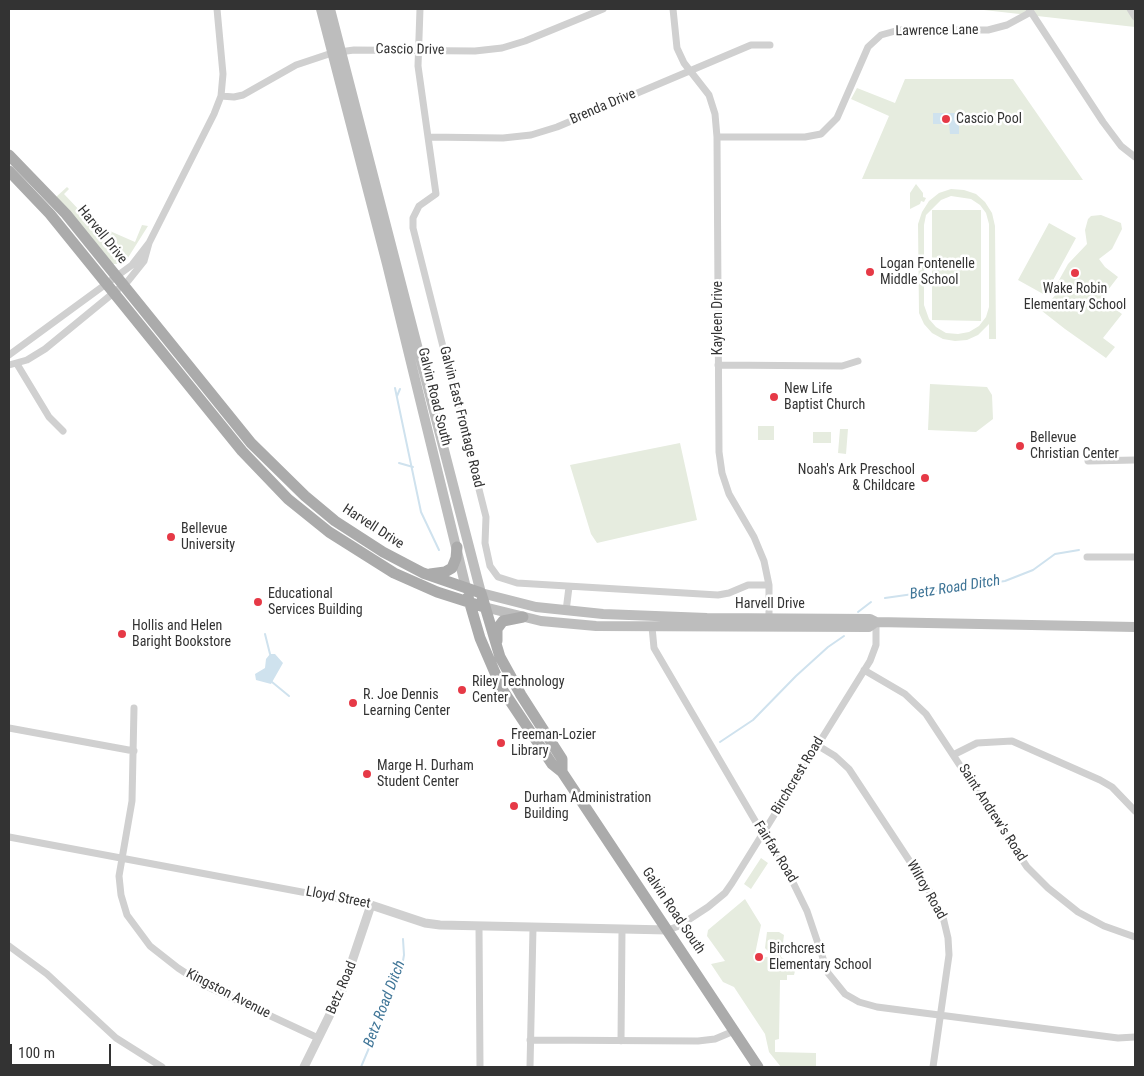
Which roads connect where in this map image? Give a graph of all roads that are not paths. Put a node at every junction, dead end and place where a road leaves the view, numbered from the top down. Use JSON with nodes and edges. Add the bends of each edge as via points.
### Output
{"nodes":[{"id":1,"x":217,"y":9,"type":"edge"},
{"id":2,"x":321,"y":9,"type":"edge"},
{"id":3,"x":330,"y":9,"type":"edge"},
{"id":4,"x":420,"y":9,"type":"edge"},
{"id":5,"x":602,"y":9,"type":"edge"},
{"id":6,"x":673,"y":9,"type":"edge"},
{"id":7,"x":1130,"y":9,"type":"edge"},
{"id":8,"x":1030,"y":10,"type":"edge"},
{"id":9,"x":1135,"y":17,"type":"edge"},
{"id":10,"x":770,"y":45,"type":"dead end"},
{"id":11,"x":417,"y":50,"type":"junction"},
{"id":12,"x":337,"y":52,"type":"junction"},
{"id":13,"x":690,"y":70,"type":"junction"},
{"id":14,"x":221,"y":96,"type":"junction"},
{"id":15,"x":428,"y":137,"type":"junction"},
{"id":16,"x":717,"y":137,"type":"junction"},
{"id":17,"x":9,"y":155,"type":"edge"},
{"id":18,"x":1135,"y":158,"type":"edge"},
{"id":19,"x":9,"y":172,"type":"edge"},
{"id":20,"x":149,"y":243,"type":"junction"},
{"id":21,"x":115,"y":275,"type":"junction"},
{"id":22,"x":105,"y":283,"type":"junction"},
{"id":23,"x":124,"y":284,"type":"junction"},
{"id":24,"x":114,"y":293,"type":"junction"},
{"id":25,"x":9,"y":355,"type":"edge"},
{"id":26,"x":858,"y":362,"type":"dead end"},
{"id":27,"x":17,"y":364,"type":"junction"},
{"id":28,"x":9,"y":365,"type":"edge"},
{"id":29,"x":718,"y":365,"type":"junction"},
{"id":30,"x":63,"y":431,"type":"dead end"},
{"id":31,"x":1135,"y":460,"type":"edge"},
{"id":32,"x":1088,"y":461,"type":"dead end"},
{"id":33,"x":457,"y":547,"type":"junction"},
{"id":34,"x":1087,"y":557,"type":"dead end"},
{"id":35,"x":1135,"y":557,"type":"edge"},
{"id":36,"x":423,"y":573,"type":"junction"},
{"id":37,"x":769,"y":585,"type":"junction"},
{"id":38,"x":569,"y":587,"type":"junction"},
{"id":39,"x":466,"y":588,"type":"junction"},
{"id":40,"x":481,"y":593,"type":"junction"},
{"id":41,"x":469,"y":603,"type":"junction"},
{"id":42,"x":484,"y":607,"type":"junction"},
{"id":43,"x":566,"y":611,"type":"junction"},
{"id":44,"x":523,"y":617,"type":"junction"},
{"id":45,"x":876,"y":622,"type":"junction"},
{"id":46,"x":769,"y":623,"type":"junction"},
{"id":47,"x":652,"y":626,"type":"junction"},
{"id":48,"x":1135,"y":627,"type":"edge"},
{"id":49,"x":497,"y":648,"type":"junction"},
{"id":50,"x":864,"y":670,"type":"junction"},
{"id":51,"x":134,"y":708,"type":"dead end"},
{"id":52,"x":9,"y":728,"type":"edge"},
{"id":53,"x":817,"y":745,"type":"junction"},
{"id":54,"x":134,"y":751,"type":"junction"},
{"id":55,"x":953,"y":755,"type":"junction"},
{"id":56,"x":562,"y":772,"type":"junction"},
{"id":57,"x":1135,"y":811,"type":"edge"},
{"id":58,"x":763,"y":834,"type":"junction"},
{"id":59,"x":9,"y":837,"type":"edge"},
{"id":60,"x":121,"y":857,"type":"junction"},
{"id":61,"x":371,"y":905,"type":"junction"},
{"id":62,"x":480,"y":926,"type":"junction"},
{"id":63,"x":533,"y":928,"type":"junction"},
{"id":64,"x":622,"y":930,"type":"junction"},
{"id":65,"x":668,"y":930,"type":"junction"},
{"id":66,"x":1135,"y":937,"type":"edge"},
{"id":67,"x":9,"y":946,"type":"edge"},
{"id":68,"x":941,"y":1015,"type":"junction"},
{"id":69,"x":734,"y":1031,"type":"junction"},
{"id":70,"x":1135,"y":1037,"type":"edge"},
{"id":71,"x":318,"y":1038,"type":"junction"},
{"id":72,"x":530,"y":1040,"type":"junction"},
{"id":73,"x":621,"y":1041,"type":"junction"},
{"id":74,"x":162,"y":1067,"type":"edge"},
{"id":75,"x":304,"y":1067,"type":"edge"},
{"id":76,"x":480,"y":1067,"type":"edge"},
{"id":77,"x":530,"y":1067,"type":"edge"},
{"id":78,"x":758,"y":1067,"type":"edge"},
{"id":79,"x":934,"y":1067,"type":"edge"}],
"edges":[{"from":1,"to":14,"type":"street","via":[[223,74]]},
{"from":2,"to":12,"type":"main road","name":"Galvin Road South"},
{"from":3,"to":12,"type":"main road","name":"Galvin Road South"},
{"from":4,"to":11,"type":"street"},
{"from":5,"to":11,"type":"street","name":"Cascio Drive","via":[[502,48]]},
{"from":6,"to":13,"type":"street","name":"Kayleen Drive","via":[[677,48]]},
{"from":7,"to":9,"type":"street"},
{"from":8,"to":16,"type":"street","name":"Lawrence Lane","via":[[1007,25],[988,30],[899,30],[881,35],[868,47],[837,118],[821,134],[806,137]]},
{"from":8,"to":18,"type":"street","via":[[1102,122]]},
{"from":10,"to":13,"type":"street","name":"Brenda Drive","via":[[751,45]]},
{"from":11,"to":12,"type":"street","name":"Cascio Drive"},
{"from":11,"to":15,"type":"street"},
{"from":12,"to":14,"type":"street","name":"Cascio Drive","via":[[296,65],[243,95]]},
{"from":12,"to":33,"type":"main road","name":"Galvin Road South"},
{"from":12,"to":40,"type":"main road","name":"Galvin Road South"},
{"from":13,"to":15,"type":"street","name":"Brenda Drive","via":[[531,135]]},
{"from":13,"to":16,"type":"street","name":"Kayleen Drive","via":[[713,104]]},
{"from":14,"to":20,"type":"street"},
{"from":15,"to":38,"type":"street","name":"Galvin East Frontage Road","via":[[436,194],[419,206],[413,218],[413,228],[486,516],[484,543],[488,558],[494,572],[503,580]]},
{"from":16,"to":29,"type":"street","name":"Kayleen Drive"},
{"from":17,"to":21,"type":"main road","name":"Harvell Drive","via":[[47,192]]},
{"from":19,"to":22,"type":"main road","name":"Harvell Drive","via":[[50,214]]},
{"from":20,"to":21,"type":"street","via":[[132,264]]},
{"from":20,"to":23,"type":"street","via":[[144,260]]},
{"from":21,"to":22,"type":"street"},
{"from":21,"to":23,"type":"main road","name":"Harvell Drive"},
{"from":22,"to":24,"type":"main road","name":"Harvell Drive"},
{"from":22,"to":25,"type":"street"},
{"from":23,"to":24,"type":"street"},
{"from":23,"to":36,"type":"main road","name":"Harvell Drive","via":[[273,467],[335,520],[382,552]]},
{"from":24,"to":27,"type":"street","via":[[45,349]]},
{"from":24,"to":41,"type":"main road","name":"Harvell Drive","via":[[242,451],[288,499],[330,532],[394,573]]},
{"from":26,"to":29,"type":"street","via":[[842,366]]},
{"from":27,"to":28,"type":"street"},
{"from":27,"to":30,"type":"street","via":[[49,417]]},
{"from":29,"to":37,"type":"street","name":"Kayleen Drive","via":[[718,442],[722,473],[729,494],[761,552]]},
{"from":31,"to":32,"type":"street"},
{"from":33,"to":36,"type":"main road","via":[[455,564],[449,570],[438,574]]},
{"from":33,"to":39,"type":"main road","name":"Galvin Road South"},
{"from":34,"to":35,"type":"street"},
{"from":36,"to":39,"type":"main road","name":"Harvell Drive"},
{"from":37,"to":38,"type":"street","name":"Galvin East Frontage Road","via":[[748,586],[718,595]]},
{"from":37,"to":46,"type":"street","name":"Kayleen Drive"},
{"from":38,"to":43,"type":"street"},
{"from":39,"to":40,"type":"main road","name":"Harvell Drive"},
{"from":39,"to":41,"type":"main road","name":"Galvin Road South"},
{"from":40,"to":42,"type":"main road","name":"Galvin Road South"},
{"from":40,"to":43,"type":"main road","name":"Harvell Drive"},
{"from":41,"to":42,"type":"main road","name":"Harvell Drive"},
{"from":41,"to":56,"type":"main road","name":"Galvin Road South","via":[[499,683],[552,764]]},
{"from":42,"to":44,"type":"main road","name":"Harvell Drive"},
{"from":42,"to":49,"type":"main road","name":"Galvin Road South"},
{"from":43,"to":46,"type":"main road","name":"Harvell Drive"},
{"from":44,"to":47,"type":"main road","name":"Harvell Drive","via":[[567,624]]},
{"from":44,"to":49,"type":"main road","via":[[507,618],[500,625]]},
{"from":45,"to":46,"type":"main road","name":"Harvell Drive","via":[[870,619]]},
{"from":45,"to":48,"type":"main road","name":"Harvell Drive"},
{"from":45,"to":50,"type":"street","name":"Birchcrest Road","via":[[876,645]]},
{"from":46,"to":47,"type":"main road","name":"Harvell Drive"},
{"from":47,"to":58,"type":"street","name":"Fairfax Road","via":[[654,648]]},
{"from":49,"to":56,"type":"main road","name":"Galvin Road South","via":[[510,676],[562,759]]},
{"from":50,"to":53,"type":"street","name":"Birchcrest Road"},
{"from":50,"to":55,"type":"street","name":"Saint Andrew's Road","via":[[918,704]]},
{"from":51,"to":54,"type":"street","name":"Kingston Avenue"},
{"from":52,"to":54,"type":"street"},
{"from":53,"to":58,"type":"street","name":"Birchcrest Road"},
{"from":53,"to":68,"type":"street","name":"Wilroy Road","via":[[849,769],[939,907],[949,947]]},
{"from":54,"to":60,"type":"street","name":"Kingston Avenue","via":[[132,801]]},
{"from":55,"to":57,"type":"street","via":[[977,743],[1012,741],[1100,780],[1112,787]]},
{"from":55,"to":66,"type":"street","name":"Saint Andrew's Road","via":[[1027,867],[1078,912]]},
{"from":56,"to":65,"type":"main road","name":"Galvin Road South"},
{"from":58,"to":65,"type":"street","name":"Birchcrest Road","via":[[720,898],[691,919]]},
{"from":58,"to":68,"type":"street","name":"Fairfax Road","via":[[784,862],[800,894],[828,973],[841,990],[868,1005]]},
{"from":59,"to":60,"type":"street","name":"Lloyd Street"},
{"from":60,"to":61,"type":"street","name":"Lloyd Street"},
{"from":60,"to":71,"type":"street","name":"Kingston Avenue","via":[[121,895],[127,915],[150,946],[204,985]]},
{"from":61,"to":62,"type":"street","name":"Lloyd Street","via":[[425,923]]},
{"from":61,"to":71,"type":"street","name":"Betz Road","via":[[343,988]]},
{"from":62,"to":63,"type":"street","name":"Lloyd Street"},
{"from":62,"to":76,"type":"street"},
{"from":63,"to":64,"type":"street","name":"Lloyd Street"},
{"from":63,"to":72,"type":"street"},
{"from":64,"to":65,"type":"street","name":"Lloyd Street"},
{"from":64,"to":73,"type":"street"},
{"from":65,"to":69,"type":"main road","name":"Galvin Road South"},
{"from":67,"to":74,"type":"street","via":[[47,974],[116,1038]]},
{"from":68,"to":70,"type":"street","name":"Fairfax Road","via":[[1118,1038]]},
{"from":68,"to":79,"type":"street","name":"Wilroy Road"},
{"from":69,"to":73,"type":"street","via":[[708,1041]]},
{"from":69,"to":78,"type":"main road","name":"Galvin Road South"},
{"from":71,"to":75,"type":"street","name":"Betz Road"},
{"from":72,"to":73,"type":"street"},
{"from":72,"to":77,"type":"street"}]}
